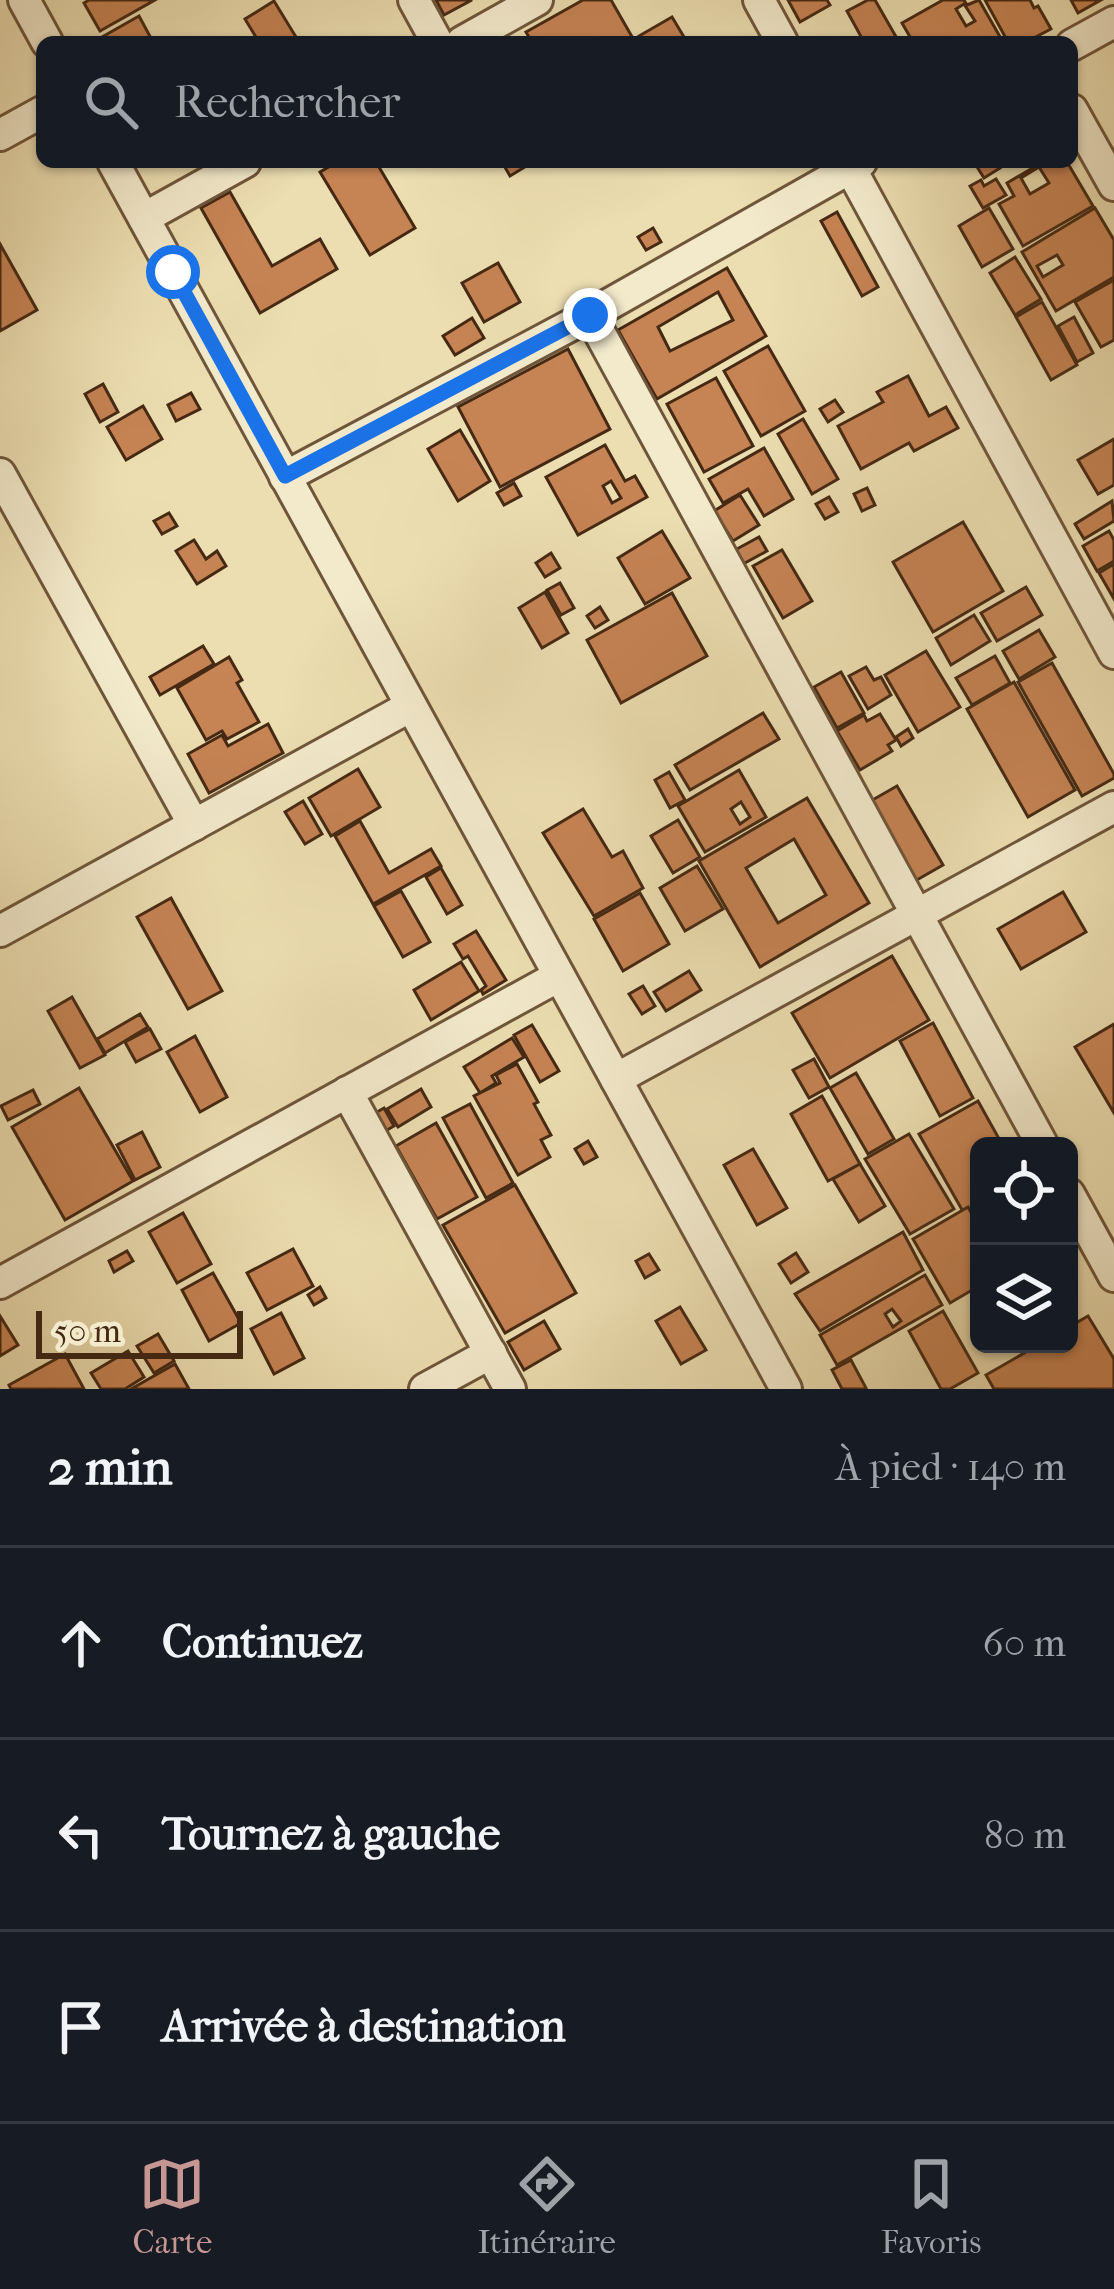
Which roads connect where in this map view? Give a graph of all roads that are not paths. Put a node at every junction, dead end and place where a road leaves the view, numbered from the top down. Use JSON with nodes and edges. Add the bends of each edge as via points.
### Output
{"nodes":[{"id":1,"x":24,"y":0,"type":"edge"},
{"id":2,"x":414,"y":0,"type":"edge"},
{"id":3,"x":537,"y":0,"type":"edge"},
{"id":4,"x":759,"y":0,"type":"edge"},
{"id":5,"x":1114,"y":22,"type":"edge"},
{"id":6,"x":44,"y":36,"type":"edge"},
{"id":7,"x":434,"y":36,"type":"edge"},
{"id":8,"x":473,"y":36,"type":"edge"},
{"id":9,"x":779,"y":36,"type":"edge"},
{"id":10,"x":1078,"y":42,"type":"edge"},
{"id":11,"x":36,"y":115,"type":"edge"},
{"id":12,"x":1078,"y":121,"type":"edge"},
{"id":13,"x":0,"y":136,"type":"edge"},
{"id":14,"x":116,"y":168,"type":"edge"},
{"id":15,"x":234,"y":168,"type":"edge"},
{"id":16,"x":846,"y":168,"type":"edge"},
{"id":17,"x":855,"y":168,"type":"edge"},
{"id":18,"x":1114,"y":185,"type":"edge"},
{"id":19,"x":144,"y":218,"type":"junction"},
{"id":20,"x":590,"y":315,"type":"junction"},
{"id":21,"x":285,"y":476,"type":"junction"},
{"id":22,"x":4,"y":491,"type":"edge"},
{"id":23,"x":1114,"y":653,"type":"edge"},
{"id":24,"x":411,"y":706,"type":"junction"},
{"id":25,"x":1114,"y":807,"type":"edge"},
{"id":26,"x":194,"y":825,"type":"junction"},
{"id":27,"x":917,"y":914,"type":"junction"},
{"id":28,"x":0,"y":931,"type":"edge"},
{"id":29,"x":560,"y":976,"type":"junction"},
{"id":30,"x":616,"y":1079,"type":"junction"},
{"id":31,"x":347,"y":1092,"type":"junction"},
{"id":32,"x":1038,"y":1137,"type":"edge"},
{"id":33,"x":1078,"y":1210,"type":"edge"},
{"id":34,"x":1114,"y":1276,"type":"edge"},
{"id":35,"x":0,"y":1283,"type":"edge"},
{"id":36,"x":490,"y":1353,"type":"junction"},
{"id":37,"x":425,"y":1389,"type":"edge"},
{"id":38,"x":510,"y":1389,"type":"edge"},
{"id":39,"x":786,"y":1389,"type":"edge"}],
"edges":[{"from":1,"to":6,"type":"street"},
{"from":2,"to":7,"type":"street"},
{"from":3,"to":8,"type":"street"},
{"from":4,"to":9,"type":"street"},
{"from":5,"to":10,"type":"street"},
{"from":11,"to":13,"type":"street"},
{"from":12,"to":18,"type":"street"},
{"from":14,"to":19,"type":"street"},
{"from":15,"to":19,"type":"street"},
{"from":16,"to":20,"type":"street"},
{"from":17,"to":23,"type":"street"},
{"from":19,"to":21,"type":"street"},
{"from":20,"to":21,"type":"street"},
{"from":20,"to":27,"type":"street"},
{"from":21,"to":24,"type":"street"},
{"from":22,"to":26,"type":"street"},
{"from":24,"to":26,"type":"street"},
{"from":24,"to":29,"type":"street"},
{"from":25,"to":27,"type":"street"},
{"from":26,"to":28,"type":"street"},
{"from":27,"to":30,"type":"street"},
{"from":27,"to":32,"type":"street"},
{"from":29,"to":30,"type":"street"},
{"from":29,"to":31,"type":"street"},
{"from":30,"to":39,"type":"street"},
{"from":31,"to":35,"type":"street"},
{"from":31,"to":36,"type":"street"},
{"from":33,"to":34,"type":"street"},
{"from":36,"to":37,"type":"street"},
{"from":36,"to":38,"type":"street"}]}
